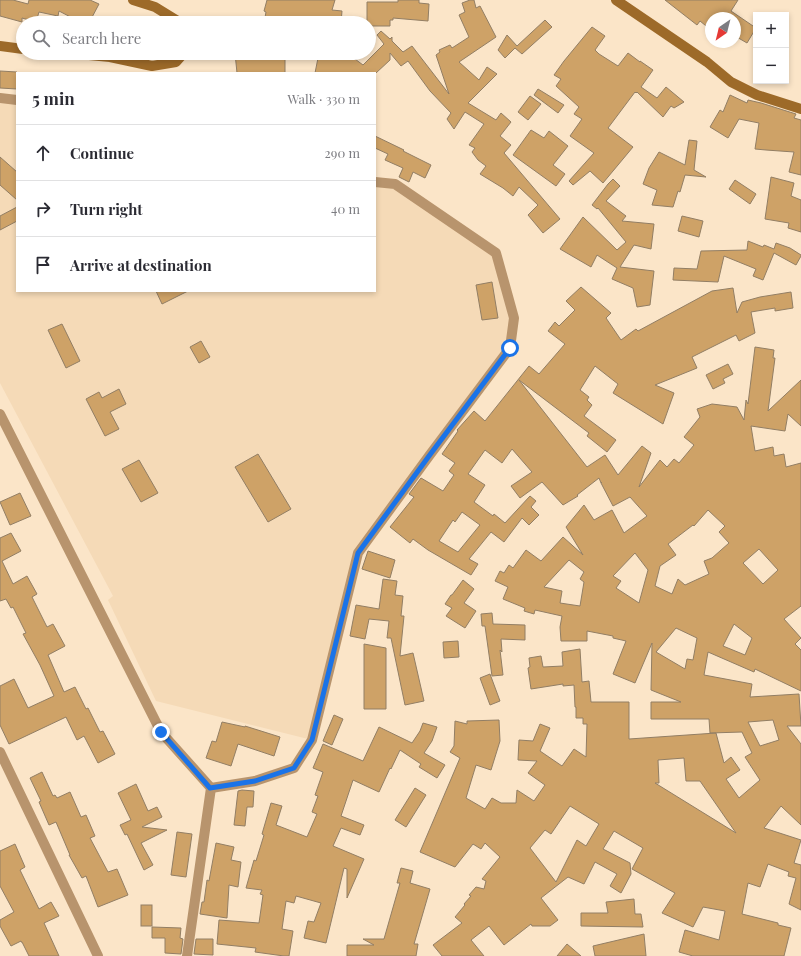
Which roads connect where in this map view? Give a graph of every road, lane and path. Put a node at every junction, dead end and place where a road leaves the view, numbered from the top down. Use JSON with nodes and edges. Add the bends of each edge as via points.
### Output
{"nodes":[{"id":1,"x":133,"y":0,"type":"edge"},
{"id":2,"x":616,"y":0,"type":"edge"},
{"id":3,"x":170,"y":16,"type":"edge"},
{"id":4,"x":0,"y":46,"type":"edge"},
{"id":5,"x":16,"y":47,"type":"edge"},
{"id":6,"x":124,"y":60,"type":"edge"},
{"id":7,"x":178,"y":60,"type":"edge"},
{"id":8,"x":0,"y":98,"type":"edge"},
{"id":9,"x":16,"y":100,"type":"edge"},
{"id":10,"x":801,"y":109,"type":"edge"},
{"id":11,"x":376,"y":182,"type":"edge"},
{"id":12,"x":0,"y":414,"type":"edge"},
{"id":13,"x":0,"y":752,"type":"edge"},
{"id":14,"x":4,"y":770,"type":"edge"},
{"id":15,"x":210,"y":788,"type":"junction"},
{"id":16,"x":98,"y":956,"type":"edge"},
{"id":17,"x":187,"y":956,"type":"edge"}],
"edges":[{"from":1,"to":3,"type":"street","via":[[155,7]]},
{"from":2,"to":10,"type":"street","via":[[707,62],[731,82],[757,95]]},
{"from":4,"to":5,"type":"street"},
{"from":6,"to":7,"type":"street","via":[[152,66]]},
{"from":8,"to":9,"type":"street"},
{"from":11,"to":15,"type":"street","via":[[395,184],[496,253],[514,318],[510,348],[358,553],[312,740],[294,768],[255,781]]},
{"from":12,"to":15,"type":"street","via":[[161,732]]},
{"from":13,"to":14,"type":"street"},
{"from":14,"to":16,"type":"street"},
{"from":15,"to":17,"type":"street"}]}
